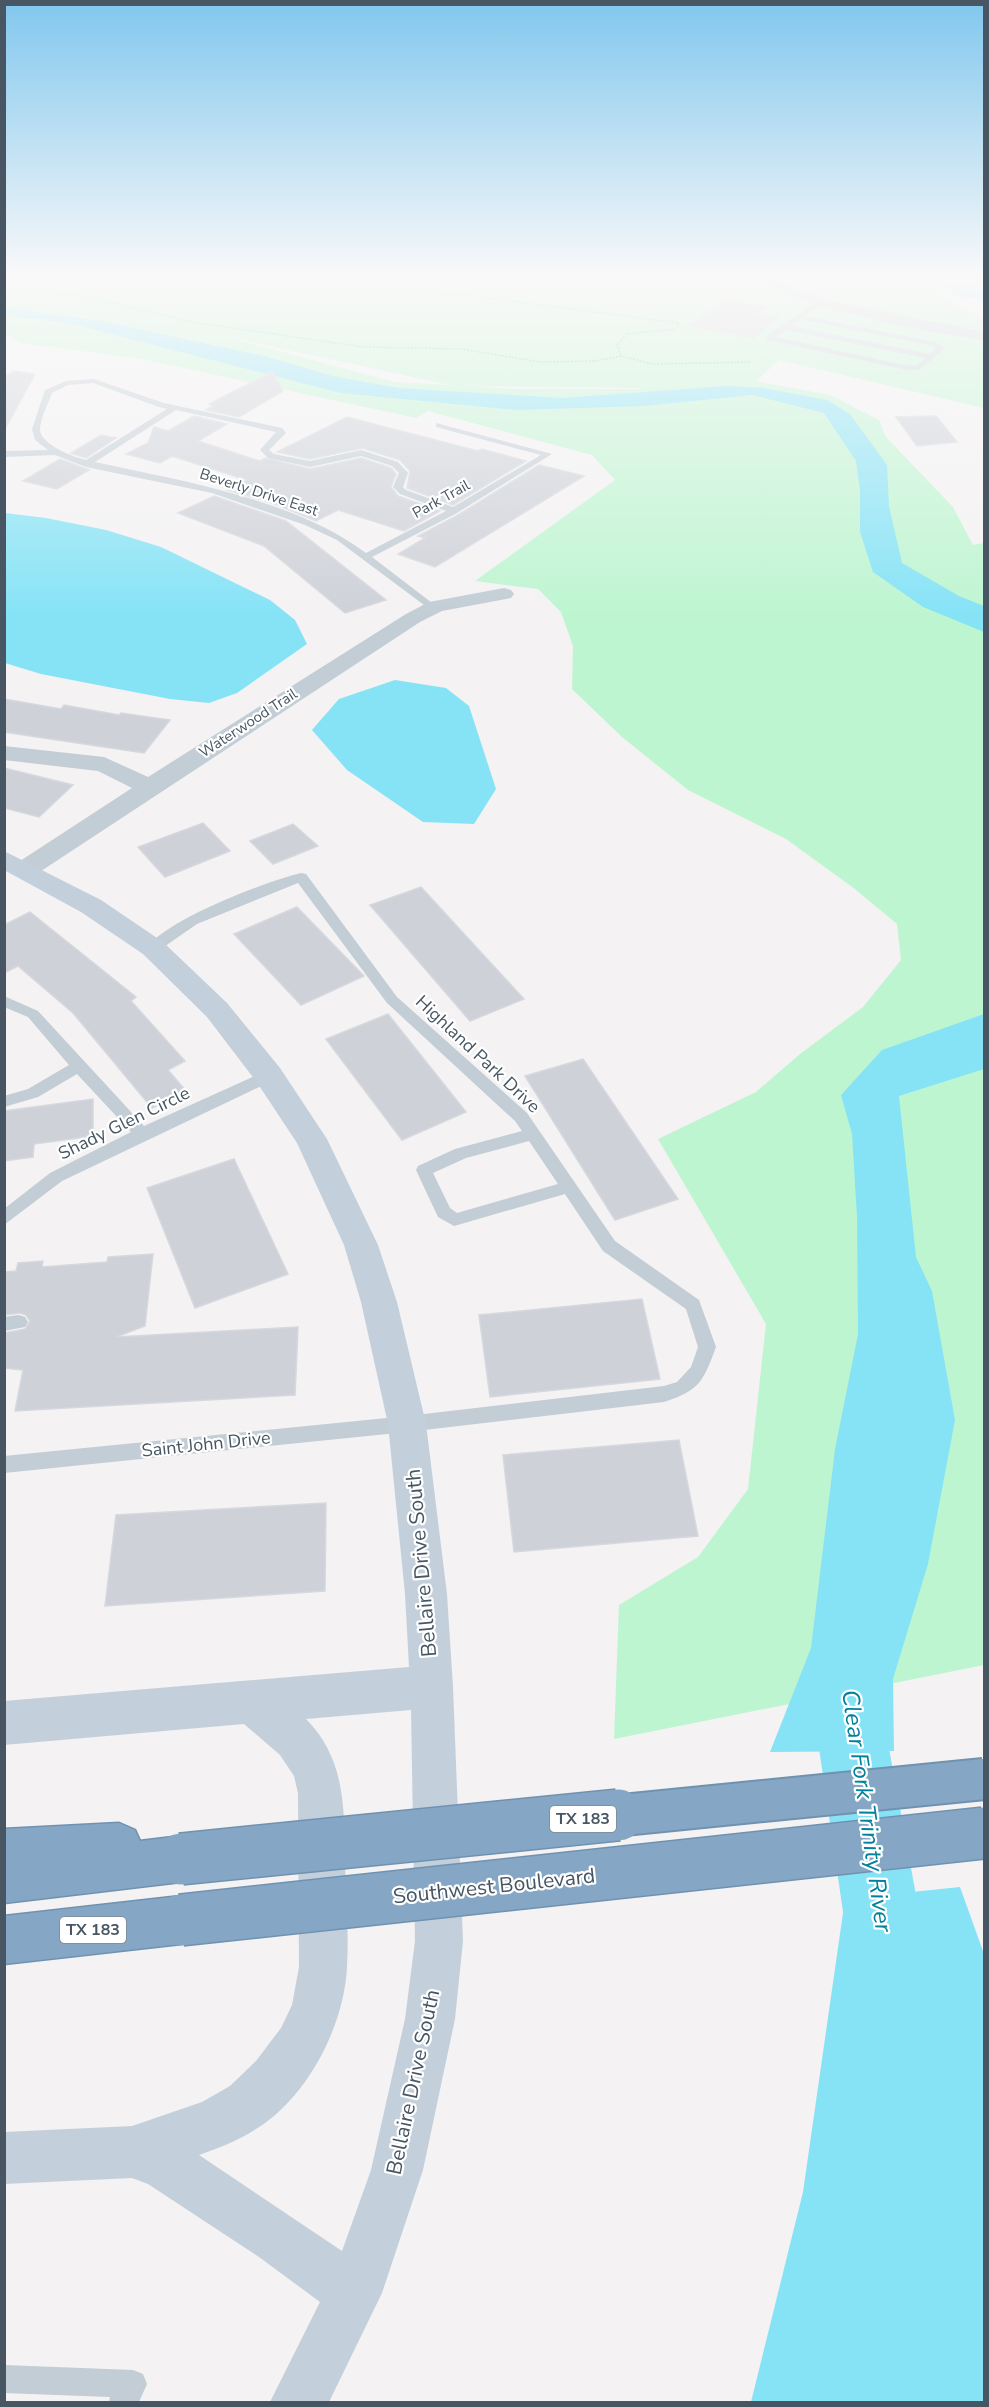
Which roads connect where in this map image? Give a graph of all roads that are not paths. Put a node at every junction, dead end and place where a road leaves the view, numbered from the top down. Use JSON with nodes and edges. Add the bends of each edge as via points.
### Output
{"nodes":[{"id":1,"x":50,"y":391,"type":"edge"},
{"id":2,"x":125,"y":391,"type":"edge"},
{"id":3,"x":174,"y":408,"type":"junction"},
{"id":4,"x":440,"y":425,"type":"dead end"},
{"id":5,"x":56,"y":452,"type":"junction"},
{"id":6,"x":4,"y":454,"type":"edge"},
{"id":7,"x":86,"y":464,"type":"junction"},
{"id":8,"x":454,"y":511,"type":"junction"},
{"id":9,"x":365,"y":557,"type":"junction"},
{"id":10,"x":504,"y":594,"type":"dead end"},
{"id":11,"x":432,"y":608,"type":"junction"},
{"id":12,"x":4,"y":753,"type":"edge"},
{"id":13,"x":149,"y":787,"type":"junction"},
{"id":14,"x":12,"y":870,"type":"edge"},
{"id":15,"x":153,"y":948,"type":"junction"},
{"id":16,"x":4,"y":1001,"type":"edge"},
{"id":17,"x":79,"y":1066,"type":"junction"},
{"id":18,"x":269,"y":1076,"type":"junction"},
{"id":19,"x":4,"y":1102,"type":"edge"},
{"id":20,"x":142,"y":1134,"type":"junction"},
{"id":21,"x":532,"y":1134,"type":"junction"},
{"id":22,"x":569,"y":1187,"type":"junction"},
{"id":23,"x":4,"y":1219,"type":"edge"},
{"id":24,"x":407,"y":1424,"type":"junction"},
{"id":25,"x":4,"y":1465,"type":"edge"},
{"id":26,"x":432,"y":1687,"type":"junction"},
{"id":27,"x":249,"y":1702,"type":"junction"},
{"id":28,"x":4,"y":1724,"type":"edge"},
{"id":29,"x":984,"y":1779,"type":"edge"},
{"id":30,"x":984,"y":1833,"type":"edge"},
{"id":31,"x":4,"y":1852,"type":"edge"},
{"id":32,"x":173,"y":1860,"type":"junction"},
{"id":33,"x":4,"y":1880,"type":"edge"},
{"id":34,"x":4,"y":1940,"type":"edge"},
{"id":35,"x":132,"y":2152,"type":"junction"},
{"id":36,"x":4,"y":2158,"type":"edge"},
{"id":37,"x":354,"y":2293,"type":"junction"},
{"id":38,"x":4,"y":2379,"type":"edge"},
{"id":39,"x":123,"y":2403,"type":"edge"},
{"id":40,"x":299,"y":2403,"type":"edge"}],
"edges":[{"from":1,"to":5,"type":"lane","name":"Beverly Drive East","via":[[36,429],[38,438]]},
{"from":2,"to":3,"type":"lane","name":"Beverly Drive East"},
{"from":3,"to":7,"type":"lane"},
{"from":3,"to":8,"type":"lane","via":[[279,430],[280,437],[264,450],[271,456],[310,464],[361,453],[395,464],[404,473],[398,487],[403,492]]},
{"from":4,"to":8,"type":"lane","name":"Park Trail","via":[[548,454]]},
{"from":5,"to":6,"type":"lane","name":"Beverly Drive East"},
{"from":5,"to":7,"type":"lane","name":"Beverly Drive East"},
{"from":7,"to":9,"type":"lane","name":"Beverly Drive East","via":[[214,491],[308,523],[340,538]]},
{"from":8,"to":9,"type":"lane","name":"Park Trail"},
{"from":9,"to":11,"type":"lane","name":"Beverly Drive East"},
{"from":10,"to":11,"type":"street","name":"Waterwood Trail","via":[[457,600]]},
{"from":11,"to":13,"type":"street","name":"Waterwood Trail"},
{"from":12,"to":13,"type":"street","via":[[104,764]]},
{"from":13,"to":14,"type":"street","name":"Waterwood Trail"},
{"from":14,"to":15,"type":"street","name":"Bellaire Drive South","via":[[91,906]]},
{"from":15,"to":18,"type":"street","name":"Bellaire Drive South","via":[[217,1010]]},
{"from":15,"to":21,"type":"lane","name":"Highland Park Drive","via":[[192,921],[301,877],[392,1000],[521,1117]]},
{"from":16,"to":17,"type":"lane","via":[[33,1014]]},
{"from":17,"to":19,"type":"lane","via":[[33,1093]]},
{"from":17,"to":20,"type":"lane"},
{"from":18,"to":20,"type":"lane","name":"Shady Glen Circle"},
{"from":18,"to":24,"type":"street","name":"Bellaire Drive South","via":[[311,1139],[361,1245],[379,1302]]},
{"from":20,"to":23,"type":"lane","name":"Shady Glen Circle","via":[[56,1177]]},
{"from":21,"to":22,"type":"lane","name":"Highland Park Drive"},
{"from":21,"to":22,"type":"lane","via":[[461,1153],[424,1170],[444,1212],[454,1220]]},
{"from":22,"to":24,"type":"lane","name":"Highland Park Drive","via":[[609,1246],[693,1305],[707,1347],[698,1371],[683,1388],[664,1394]]},
{"from":24,"to":25,"type":"lane","name":"Saint John Drive"},
{"from":24,"to":26,"type":"street","name":"Bellaire Drive South"},
{"from":26,"to":27,"type":"street"},
{"from":26,"to":37,"type":"street","name":"Bellaire Drive South","via":[[438,1941],[430,2019],[397,2170]]},
{"from":27,"to":28,"type":"street"},
{"from":27,"to":35,"type":"street","via":[[301,1743],[314,1767],[321,1793],[323,1967],[316,2008],[298,2046],[274,2079],[248,2104],[215,2124]]},
{"from":29,"to":32,"type":"highway","number":"TX 183","bridge":true},
{"from":30,"to":34,"type":"highway","name":"Southwest Boulevard","number":"TX 183","bridge":true},
{"from":31,"to":32,"type":"highway","via":[[121,1846]]},
{"from":32,"to":33,"type":"highway","number":"TX 183"},
{"from":35,"to":36,"type":"street","via":[[87,2151]]},
{"from":35,"to":37,"type":"street","via":[[185,2175]]},
{"from":37,"to":40,"type":"street","name":"Bellaire Drive South"},
{"from":38,"to":39,"type":"lane","via":[[133,2384]]}]}
